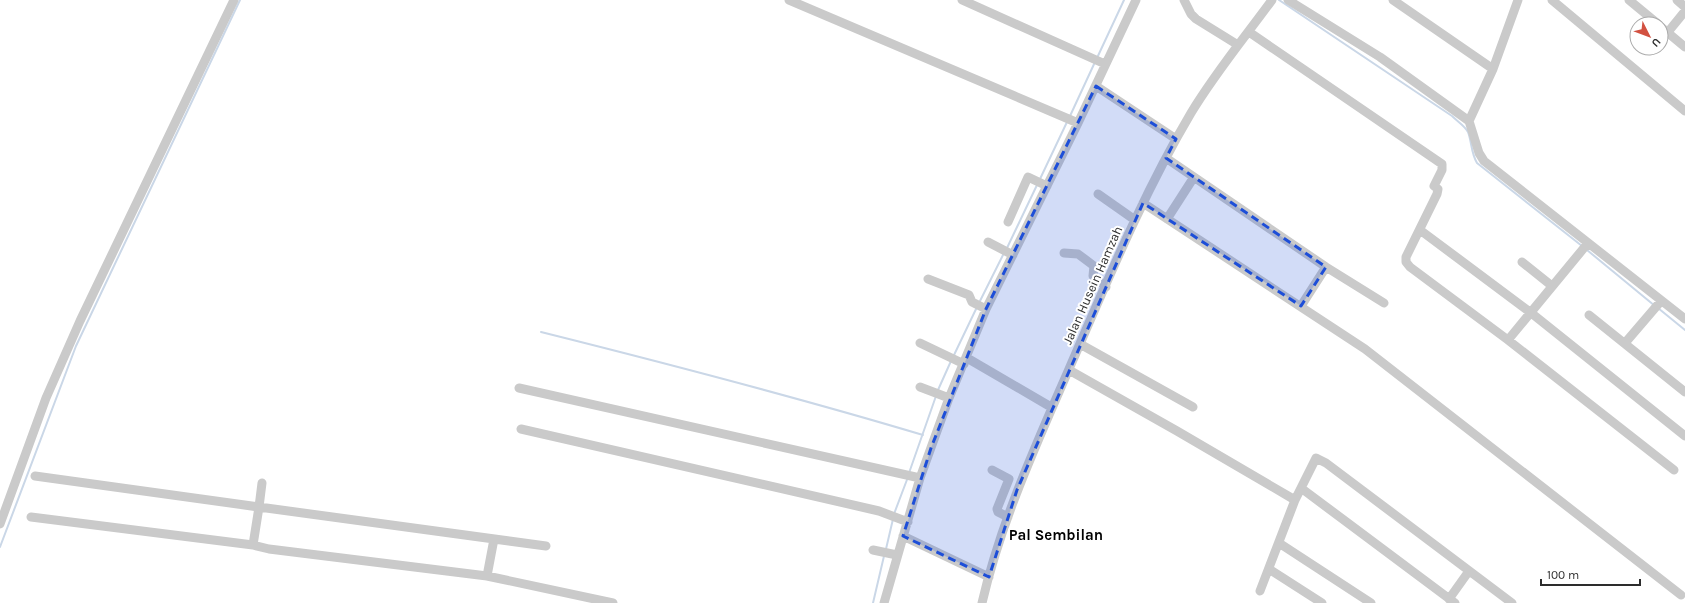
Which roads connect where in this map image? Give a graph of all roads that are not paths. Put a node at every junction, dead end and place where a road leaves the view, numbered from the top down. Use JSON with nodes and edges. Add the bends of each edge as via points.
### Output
{"nodes":[{"id":1,"x":234,"y":0,"type":"edge"},
{"id":2,"x":789,"y":0,"type":"edge"},
{"id":3,"x":962,"y":0,"type":"edge"},
{"id":4,"x":1136,"y":0,"type":"edge"},
{"id":5,"x":1184,"y":0,"type":"edge"},
{"id":6,"x":1272,"y":0,"type":"edge"},
{"id":7,"x":1288,"y":0,"type":"edge"},
{"id":8,"x":1393,"y":0,"type":"edge"},
{"id":9,"x":1518,"y":0,"type":"edge"},
{"id":10,"x":1552,"y":0,"type":"edge"},
{"id":11,"x":1629,"y":0,"type":"edge"},
{"id":12,"x":1677,"y":0,"type":"edge"},
{"id":13,"x":1685,"y":7,"type":"edge"},
{"id":14,"x":1685,"y":11,"type":"edge"},
{"id":15,"x":1648,"y":16,"type":"edge"},
{"id":16,"x":1669,"y":25,"type":"edge"},
{"id":17,"x":1249,"y":32,"type":"junction"},
{"id":18,"x":1669,"y":34,"type":"edge"},
{"id":19,"x":1238,"y":45,"type":"junction"},
{"id":20,"x":1685,"y":47,"type":"edge"},
{"id":21,"x":1103,"y":63,"type":"junction"},
{"id":22,"x":1493,"y":69,"type":"junction"},
{"id":23,"x":1096,"y":86,"type":"junction"},
{"id":24,"x":1685,"y":111,"type":"edge"},
{"id":25,"x":1469,"y":120,"type":"junction"},
{"id":26,"x":1076,"y":122,"type":"junction"},
{"id":27,"x":1176,"y":139,"type":"junction"},
{"id":28,"x":1166,"y":158,"type":"junction"},
{"id":29,"x":1194,"y":177,"type":"junction"},
{"id":30,"x":1045,"y":185,"type":"junction"},
{"id":31,"x":1098,"y":194,"type":"dead end"},
{"id":32,"x":1143,"y":203,"type":"junction"},
{"id":33,"x":1167,"y":219,"type":"junction"},
{"id":34,"x":1136,"y":220,"type":"junction"},
{"id":35,"x":1008,"y":222,"type":"dead end"},
{"id":36,"x":1420,"y":230,"type":"junction"},
{"id":37,"x":988,"y":242,"type":"dead end"},
{"id":38,"x":1585,"y":247,"type":"junction"},
{"id":39,"x":1064,"y":253,"type":"dead end"},
{"id":40,"x":1011,"y":254,"type":"junction"},
{"id":41,"x":1522,"y":262,"type":"dead end"},
{"id":42,"x":1326,"y":267,"type":"junction"},
{"id":43,"x":928,"y":279,"type":"dead end"},
{"id":44,"x":1106,"y":286,"type":"junction"},
{"id":45,"x":1552,"y":286,"type":"junction"},
{"id":46,"x":1384,"y":303,"type":"dead end"},
{"id":47,"x":1659,"y":304,"type":"junction"},
{"id":48,"x":1301,"y":306,"type":"junction"},
{"id":49,"x":984,"y":308,"type":"junction"},
{"id":50,"x":1530,"y":312,"type":"junction"},
{"id":51,"x":1588,"y":315,"type":"dead end"},
{"id":52,"x":1685,"y":319,"type":"edge"},
{"id":53,"x":1508,"y":340,"type":"junction"},
{"id":54,"x":920,"y":343,"type":"dead end"},
{"id":55,"x":1625,"y":343,"type":"junction"},
{"id":56,"x":1080,"y":344,"type":"junction"},
{"id":57,"x":964,"y":361,"type":"junction"},
{"id":58,"x":1069,"y":370,"type":"junction"},
{"id":59,"x":920,"y":386,"type":"dead end"},
{"id":60,"x":519,"y":388,"type":"dead end"},
{"id":61,"x":1685,"y":392,"type":"edge"},
{"id":62,"x":947,"y":398,"type":"junction"},
{"id":63,"x":1193,"y":407,"type":"dead end"},
{"id":64,"x":1052,"y":408,"type":"junction"},
{"id":65,"x":521,"y":429,"type":"dead end"},
{"id":66,"x":1685,"y":436,"type":"edge"},
{"id":67,"x":992,"y":470,"type":"dead end"},
{"id":68,"x":1674,"y":470,"type":"dead end"},
{"id":69,"x":35,"y":476,"type":"dead end"},
{"id":70,"x":919,"y":477,"type":"junction"},
{"id":71,"x":262,"y":483,"type":"dead end"},
{"id":72,"x":1302,"y":488,"type":"junction"},
{"id":73,"x":1295,"y":500,"type":"junction"},
{"id":74,"x":259,"y":507,"type":"junction"},
{"id":75,"x":30,"y":517,"type":"dead end"},
{"id":76,"x":1008,"y":517,"type":"junction"},
{"id":77,"x":906,"y":522,"type":"junction"},
{"id":78,"x":0,"y":524,"type":"edge"},
{"id":79,"x":903,"y":536,"type":"junction"},
{"id":80,"x":494,"y":539,"type":"junction"},
{"id":81,"x":1279,"y":543,"type":"junction"},
{"id":82,"x":253,"y":545,"type":"junction"},
{"id":83,"x":546,"y":546,"type":"dead end"},
{"id":84,"x":873,"y":550,"type":"dead end"},
{"id":85,"x":897,"y":555,"type":"junction"},
{"id":86,"x":1269,"y":569,"type":"junction"},
{"id":87,"x":1469,"y":571,"type":"junction"},
{"id":88,"x":486,"y":576,"type":"junction"},
{"id":89,"x":989,"y":577,"type":"junction"},
{"id":90,"x":1260,"y":591,"type":"dead end"},
{"id":91,"x":1681,"y":595,"type":"dead end"},
{"id":92,"x":1452,"y":601,"type":"edge"},
{"id":93,"x":888,"y":602,"type":"edge"},
{"id":94,"x":613,"y":603,"type":"edge"},
{"id":95,"x":982,"y":603,"type":"edge"},
{"id":96,"x":1322,"y":603,"type":"edge"},
{"id":97,"x":1372,"y":603,"type":"edge"},
{"id":98,"x":1512,"y":603,"type":"edge"}],
"edges":[{"from":1,"to":78,"type":"street","via":[[80,321],[44,405]]},
{"from":2,"to":26,"type":"street"},
{"from":3,"to":21,"type":"street"},
{"from":4,"to":21,"type":"street"},
{"from":5,"to":19,"type":"street","via":[[1196,19]]},
{"from":6,"to":17,"type":"street","name":"Jalan Husein Hamzah"},
{"from":7,"to":25,"type":"street","via":[[1386,62]]},
{"from":8,"to":22,"type":"street"},
{"from":9,"to":22,"type":"street"},
{"from":10,"to":24,"type":"street"},
{"from":11,"to":15,"type":"street"},
{"from":12,"to":13,"type":"street"},
{"from":14,"to":16,"type":"street"},
{"from":17,"to":19,"type":"street","name":"Jalan Husein Hamzah"},
{"from":17,"to":36,"type":"street","via":[[1442,164],[1442,170],[1434,186],[1438,189],[1437,194]]},
{"from":18,"to":20,"type":"street"},
{"from":19,"to":27,"type":"street","name":"Jalan Husein Hamzah","via":[[1192,111]]},
{"from":21,"to":23,"type":"street"},
{"from":22,"to":25,"type":"street"},
{"from":23,"to":26,"type":"street"},
{"from":23,"to":27,"type":"street"},
{"from":25,"to":38,"type":"street","via":[[1484,162]]},
{"from":26,"to":30,"type":"street"},
{"from":27,"to":28,"type":"street","name":"Jalan Husein Hamzah"},
{"from":28,"to":29,"type":"street"},
{"from":28,"to":32,"type":"street","name":"Jalan Husein Hamzah"},
{"from":29,"to":33,"type":"street"},
{"from":29,"to":42,"type":"street"},
{"from":30,"to":35,"type":"street","via":[[1028,177]]},
{"from":30,"to":40,"type":"street"},
{"from":31,"to":34,"type":"street"},
{"from":32,"to":33,"type":"street"},
{"from":32,"to":34,"type":"street","name":"Jalan Husein Hamzah"},
{"from":33,"to":48,"type":"street"},
{"from":34,"to":44,"type":"street","name":"Jalan Husein Hamzah"},
{"from":36,"to":50,"type":"street"},
{"from":36,"to":53,"type":"street","via":[[1406,257],[1410,267]]},
{"from":37,"to":40,"type":"street"},
{"from":38,"to":45,"type":"street"},
{"from":38,"to":47,"type":"street"},
{"from":39,"to":44,"type":"street","via":[[1078,254],[1094,266],[1093,276]]},
{"from":40,"to":49,"type":"street"},
{"from":41,"to":45,"type":"street"},
{"from":42,"to":46,"type":"street"},
{"from":42,"to":48,"type":"street"},
{"from":43,"to":49,"type":"street","via":[[969,295],[972,302]]},
{"from":44,"to":56,"type":"street","name":"Jalan Husein Hamzah"},
{"from":45,"to":50,"type":"street"},
{"from":47,"to":52,"type":"street"},
{"from":47,"to":55,"type":"street"},
{"from":48,"to":91,"type":"street","via":[[1365,348]]},
{"from":49,"to":57,"type":"street"},
{"from":50,"to":53,"type":"street"},
{"from":50,"to":66,"type":"street"},
{"from":51,"to":55,"type":"street"},
{"from":53,"to":68,"type":"street"},
{"from":54,"to":57,"type":"street"},
{"from":55,"to":61,"type":"street"},
{"from":56,"to":58,"type":"street","name":"Jalan Husein Hamzah"},
{"from":56,"to":63,"type":"street"},
{"from":57,"to":62,"type":"street"},
{"from":57,"to":64,"type":"street"},
{"from":58,"to":64,"type":"street","name":"Jalan Husein Hamzah"},
{"from":58,"to":73,"type":"street"},
{"from":59,"to":62,"type":"street"},
{"from":60,"to":70,"type":"street"},
{"from":62,"to":70,"type":"street"},
{"from":64,"to":76,"type":"street","name":"Jalan Husein Hamzah"},
{"from":65,"to":77,"type":"street","via":[[890,514]]},
{"from":67,"to":76,"type":"street","via":[[1008,479],[997,509]]},
{"from":69,"to":74,"type":"street"},
{"from":70,"to":77,"type":"street"},
{"from":71,"to":74,"type":"street"},
{"from":72,"to":73,"type":"street"},
{"from":72,"to":87,"type":"street","via":[[1316,458]]},
{"from":72,"to":92,"type":"street"},
{"from":73,"to":81,"type":"street"},
{"from":74,"to":80,"type":"street"},
{"from":74,"to":82,"type":"street"},
{"from":75,"to":82,"type":"street"},
{"from":76,"to":89,"type":"street","name":"Jalan Husein Hamzah"},
{"from":77,"to":79,"type":"street"},
{"from":79,"to":85,"type":"street"},
{"from":79,"to":89,"type":"street"},
{"from":80,"to":83,"type":"street"},
{"from":80,"to":88,"type":"street"},
{"from":81,"to":86,"type":"street"},
{"from":81,"to":97,"type":"street"},
{"from":82,"to":88,"type":"street"},
{"from":84,"to":85,"type":"street"},
{"from":85,"to":93,"type":"street"},
{"from":86,"to":90,"type":"street"},
{"from":86,"to":96,"type":"street"},
{"from":87,"to":92,"type":"street"},
{"from":87,"to":98,"type":"street"},
{"from":88,"to":94,"type":"street"},
{"from":89,"to":95,"type":"street","name":"Jalan Husein Hamzah"}]}
